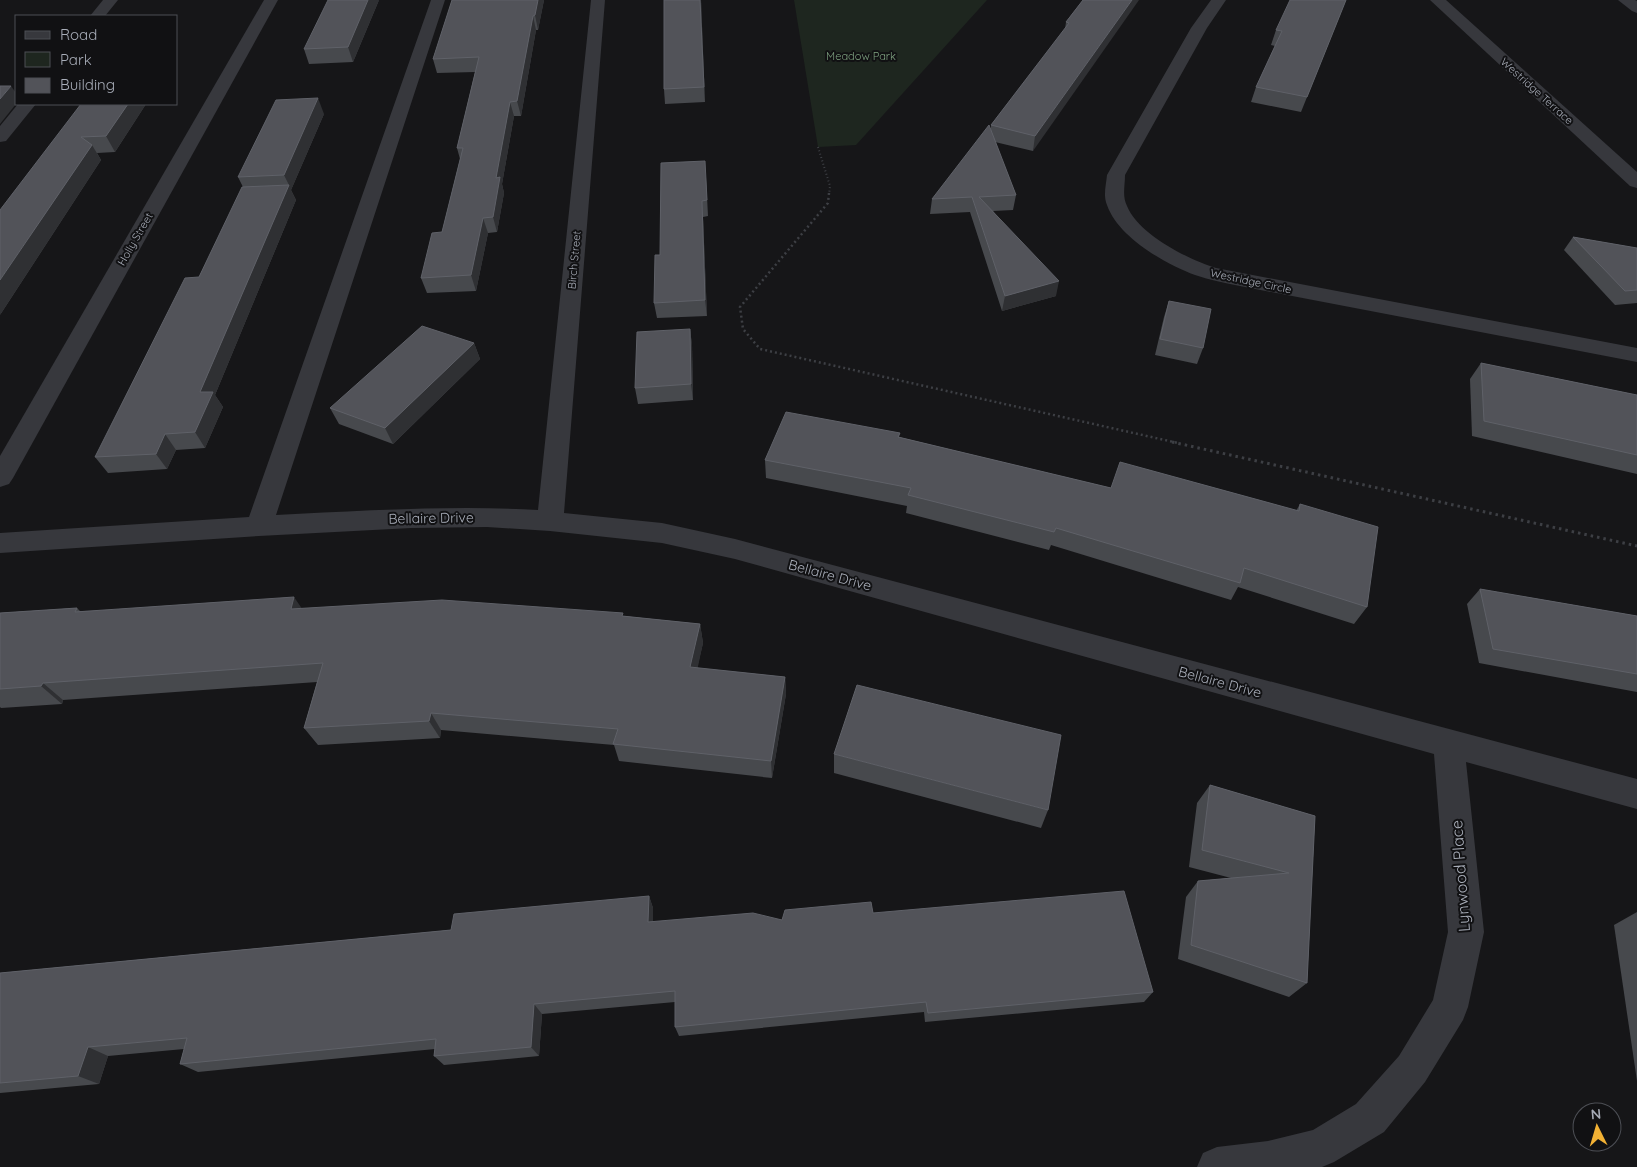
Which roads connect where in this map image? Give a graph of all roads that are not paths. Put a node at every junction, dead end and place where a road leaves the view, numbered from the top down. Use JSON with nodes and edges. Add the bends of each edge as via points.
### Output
{"nodes":[{"id":1,"x":111,"y":0,"type":"edge"},
{"id":2,"x":271,"y":0,"type":"edge"},
{"id":3,"x":438,"y":0,"type":"edge"},
{"id":4,"x":598,"y":0,"type":"edge"},
{"id":5,"x":1219,"y":0,"type":"edge"},
{"id":6,"x":1437,"y":0,"type":"edge"},
{"id":7,"x":1625,"y":0,"type":"edge"},
{"id":8,"x":1637,"y":8,"type":"edge"},
{"id":9,"x":99,"y":15,"type":"edge"},
{"id":10,"x":26,"y":105,"type":"edge"},
{"id":11,"x":0,"y":137,"type":"edge"},
{"id":12,"x":1637,"y":182,"type":"edge"},
{"id":13,"x":1637,"y":355,"type":"edge"},
{"id":14,"x":0,"y":478,"type":"edge"},
{"id":15,"x":550,"y":521,"type":"junction"},
{"id":16,"x":259,"y":526,"type":"junction"},
{"id":17,"x":0,"y":543,"type":"edge"},
{"id":18,"x":1449,"y":744,"type":"junction"},
{"id":19,"x":1637,"y":794,"type":"edge"},
{"id":20,"x":1217,"y":1167,"type":"edge"}],
"edges":[{"from":1,"to":9,"type":"street"},
{"from":2,"to":14,"type":"street","name":"Holly Street"},
{"from":3,"to":16,"type":"street"},
{"from":4,"to":15,"type":"street","name":"Birch Street"},
{"from":5,"to":13,"type":"street","name":"Westridge Circle","via":[[1199,28],[1116,175],[1114,196],[1122,214],[1137,231],[1160,249],[1199,269],[1240,280]]},
{"from":6,"to":12,"type":"street","name":"Westridge Terrace"},
{"from":7,"to":8,"type":"street"},
{"from":10,"to":11,"type":"street"},
{"from":15,"to":16,"type":"street","name":"Bellaire Drive","via":[[487,517],[410,518]]},
{"from":15,"to":18,"type":"street","name":"Bellaire Drive","via":[[662,532],[735,549]]},
{"from":16,"to":17,"type":"street","name":"Bellaire Drive"},
{"from":18,"to":19,"type":"street","name":"Bellaire Drive"},
{"from":18,"to":20,"type":"street","name":"Lynwood Place","via":[[1466,932],[1450,1007],[1412,1068],[1370,1118],[1320,1148],[1268,1162]]}]}
